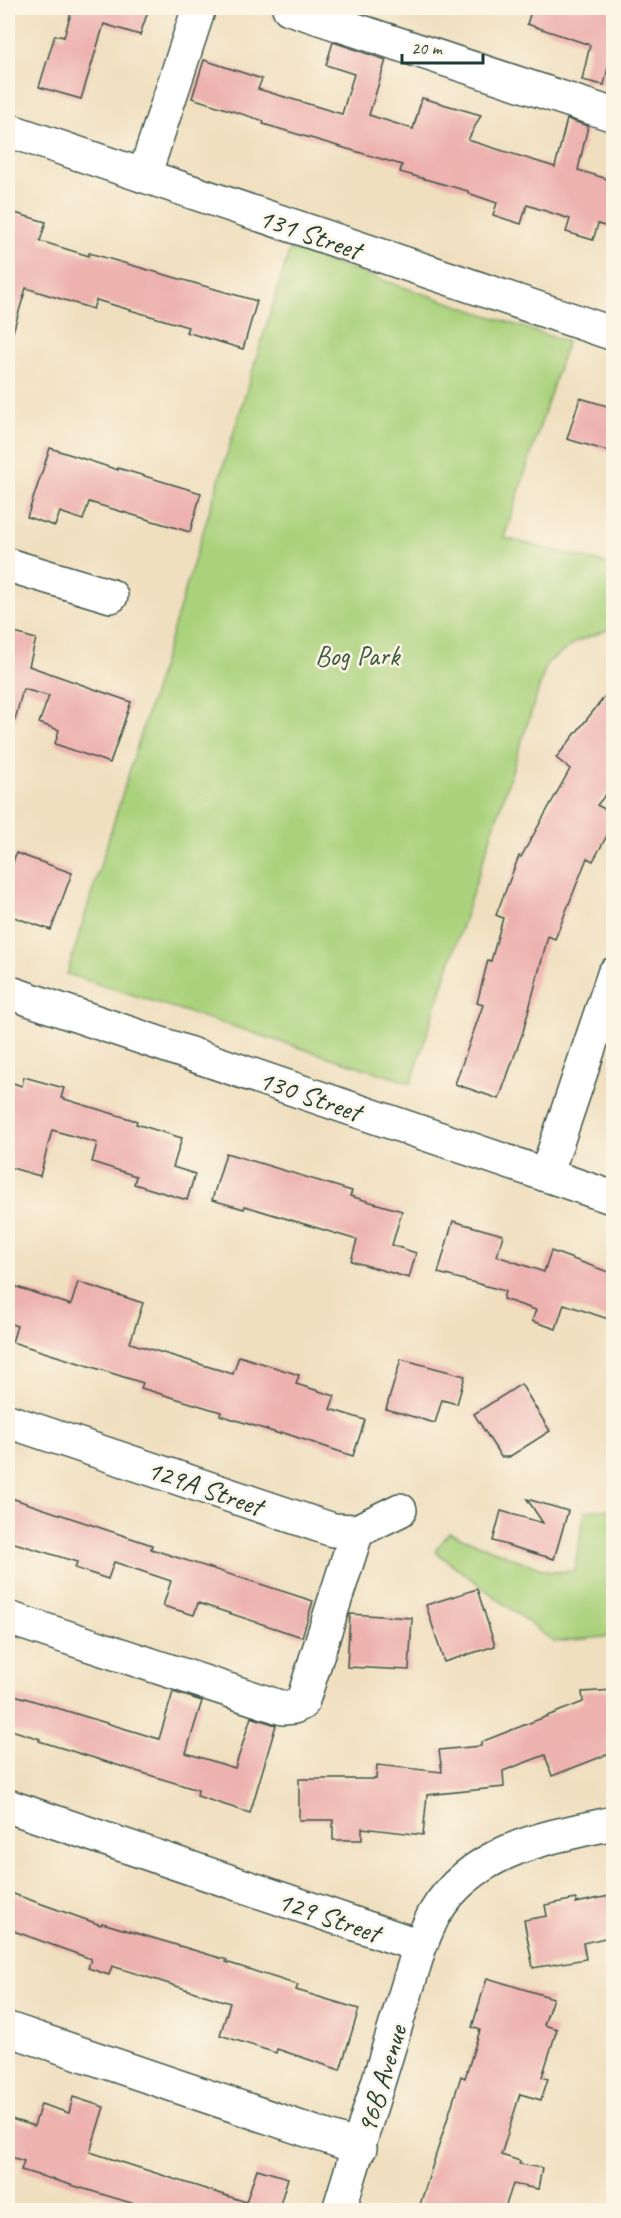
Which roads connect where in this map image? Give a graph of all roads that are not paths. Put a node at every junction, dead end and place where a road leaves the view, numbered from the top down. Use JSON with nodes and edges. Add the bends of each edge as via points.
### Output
{"nodes":[{"id":1,"x":199,"y":8,"type":"edge"},
{"id":2,"x":289,"y":8,"type":"edge"},
{"id":3,"x":614,"y":115,"type":"edge"},
{"id":4,"x":8,"y":130,"type":"edge"},
{"id":5,"x":144,"y":176,"type":"junction"},
{"id":6,"x":614,"y":334,"type":"edge"},
{"id":7,"x":8,"y":565,"type":"edge"},
{"id":8,"x":111,"y":596,"type":"dead end"},
{"id":9,"x":614,"y":974,"type":"edge"},
{"id":10,"x":8,"y":992,"type":"edge"},
{"id":11,"x":546,"y":1175,"type":"junction"},
{"id":12,"x":614,"y":1198,"type":"edge"},
{"id":13,"x":8,"y":1420,"type":"edge"},
{"id":14,"x":400,"y":1510,"type":"dead end"},
{"id":15,"x":357,"y":1531,"type":"junction"},
{"id":16,"x":8,"y":1618,"type":"edge"},
{"id":17,"x":8,"y":1806,"type":"edge"},
{"id":18,"x":614,"y":1823,"type":"edge"},
{"id":19,"x":420,"y":1946,"type":"junction"},
{"id":20,"x":8,"y":2029,"type":"edge"},
{"id":21,"x":360,"y":2148,"type":"junction"},
{"id":22,"x":339,"y":2211,"type":"edge"}],
"edges":[{"from":1,"to":5,"type":"street"},
{"from":2,"to":3,"type":"street"},
{"from":4,"to":5,"type":"street","name":"131 Street"},
{"from":5,"to":6,"type":"street","name":"131 Street"},
{"from":7,"to":8,"type":"street"},
{"from":9,"to":11,"type":"street"},
{"from":10,"to":11,"type":"street","name":"130 Street"},
{"from":11,"to":12,"type":"street","name":"130 Street"},
{"from":13,"to":15,"type":"street","name":"129A Street","via":[[333,1530]]},
{"from":14,"to":15,"type":"street"},
{"from":15,"to":16,"type":"street","via":[[302,1703],[294,1707],[283,1708]]},
{"from":17,"to":19,"type":"street","name":"129 Street"},
{"from":18,"to":19,"type":"street","via":[[508,1849],[478,1867],[455,1887],[435,1913]]},
{"from":19,"to":21,"type":"street","name":"96B Avenue"},
{"from":20,"to":21,"type":"street"},
{"from":21,"to":22,"type":"street","name":"96B Avenue"}]}
